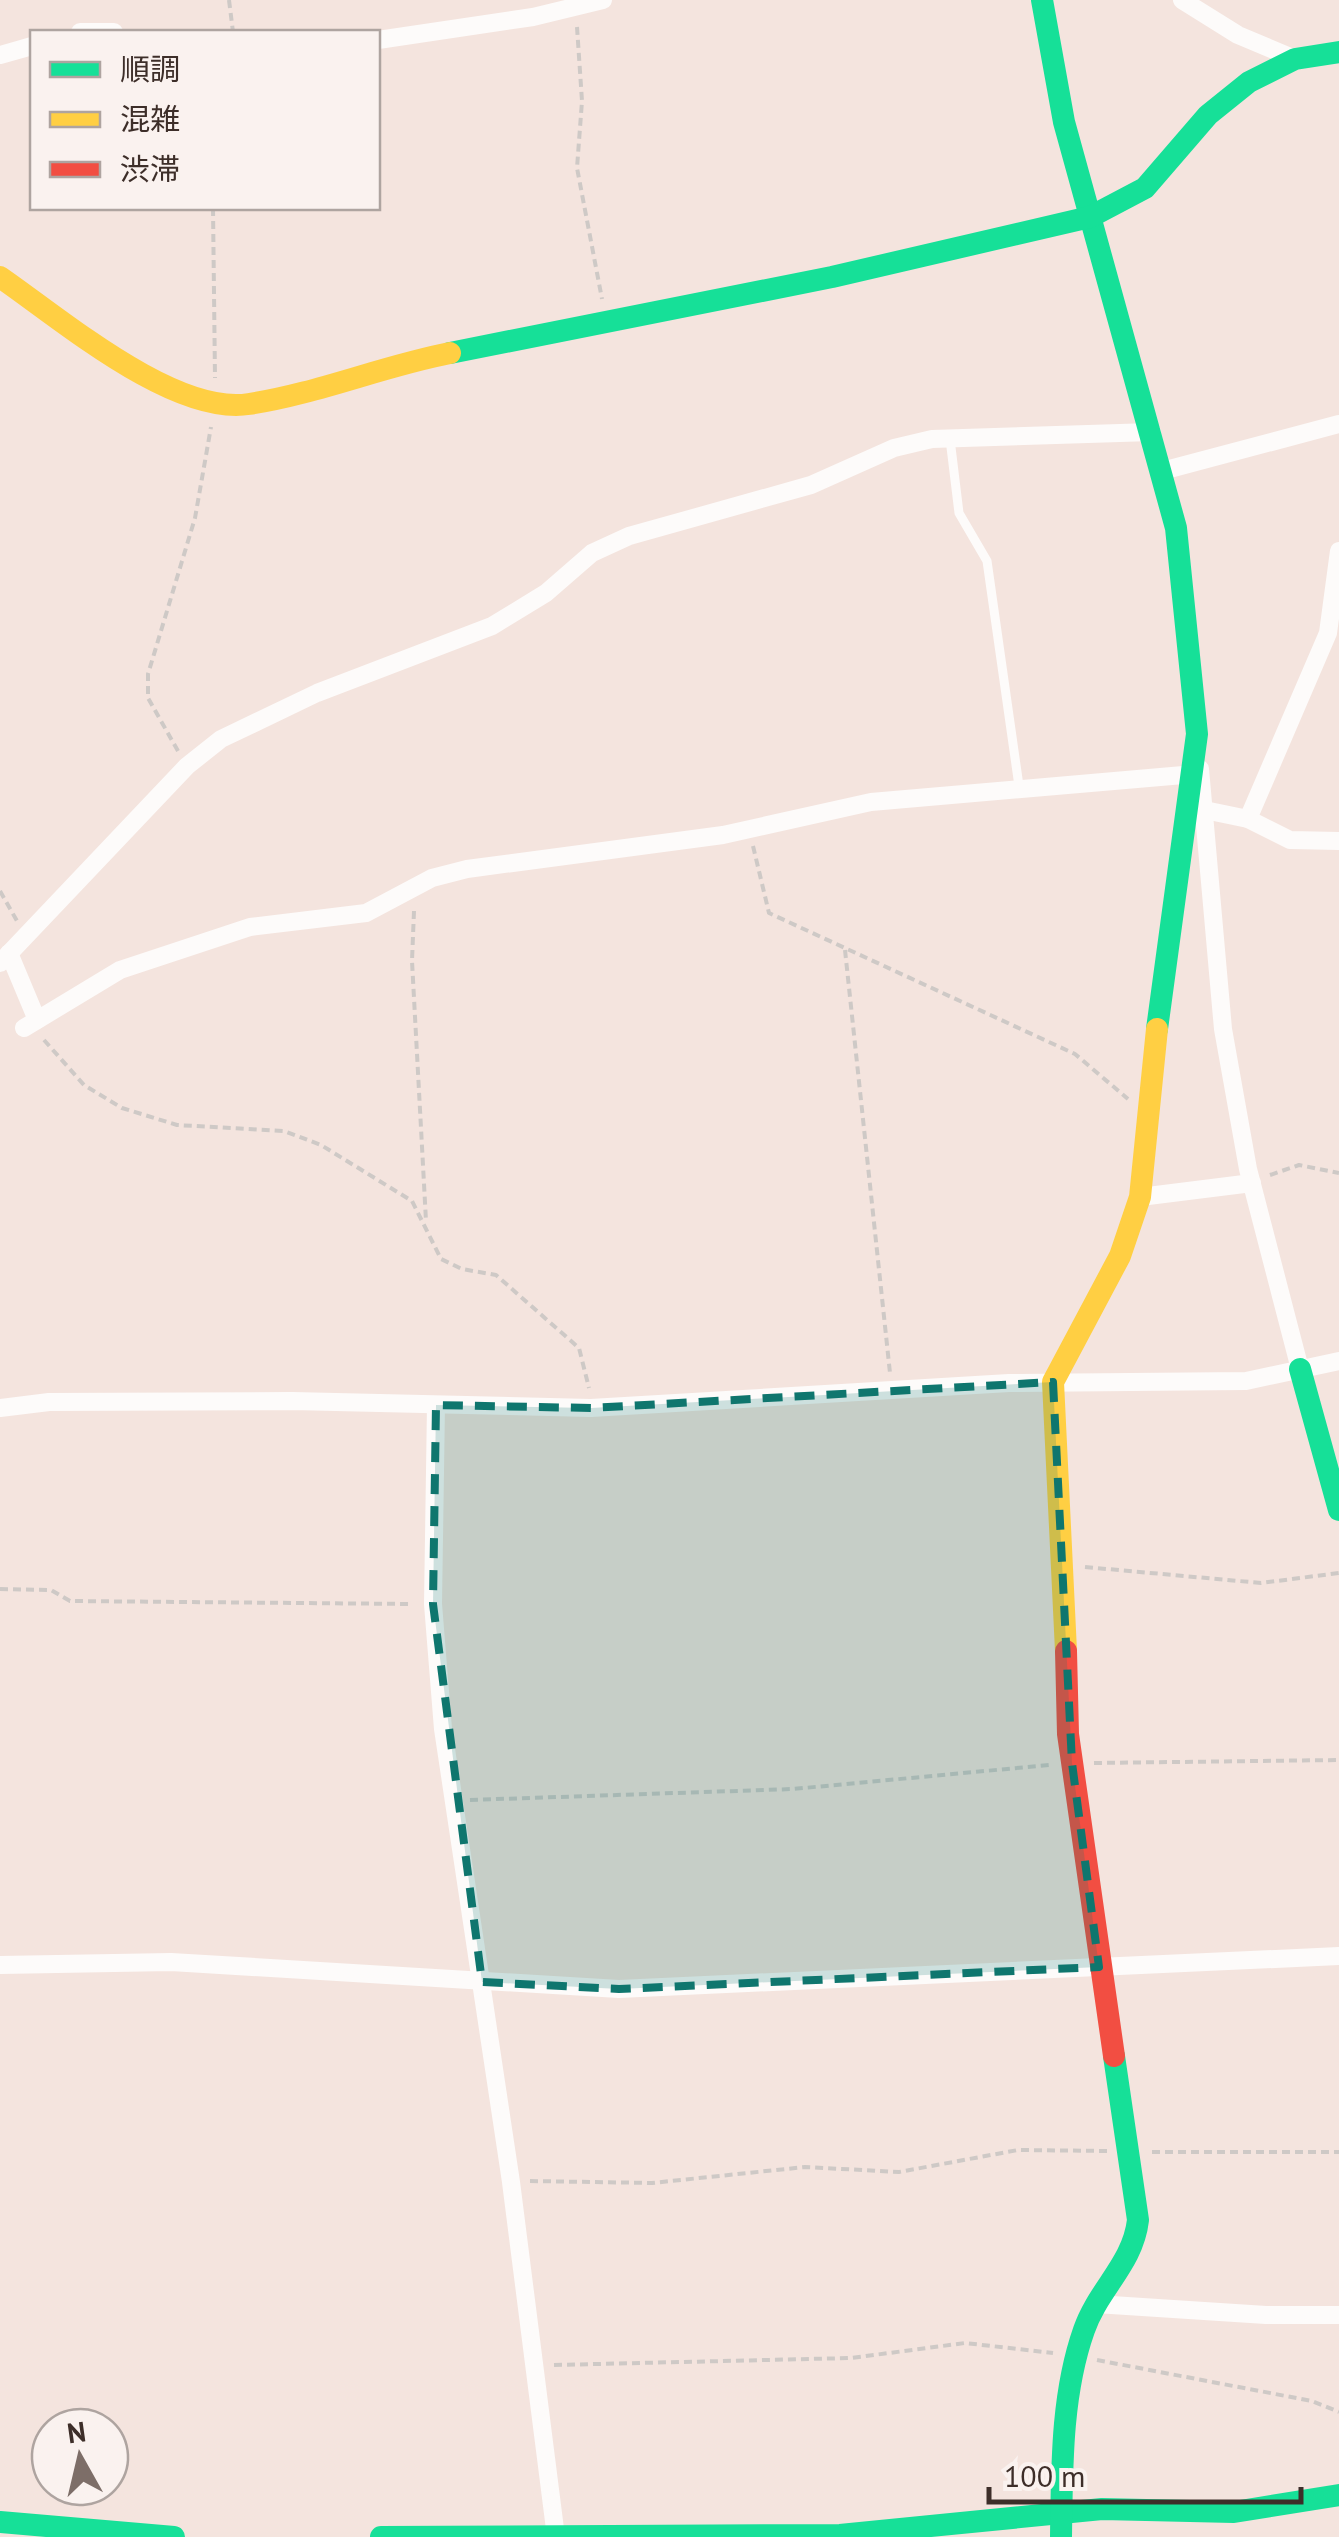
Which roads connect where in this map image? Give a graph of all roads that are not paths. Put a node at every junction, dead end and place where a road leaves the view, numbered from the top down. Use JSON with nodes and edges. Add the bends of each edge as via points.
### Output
{"nodes":[{"id":1,"x":603,"y":0,"type":"edge"},
{"id":2,"x":1042,"y":0,"type":"edge"},
{"id":3,"x":1182,"y":0,"type":"edge"},
{"id":4,"x":380,"y":40,"type":"edge"},
{"id":5,"x":30,"y":47,"type":"edge"},
{"id":6,"x":1339,"y":52,"type":"edge"},
{"id":7,"x":0,"y":55,"type":"edge"},
{"id":8,"x":1296,"y":60,"type":"junction"},
{"id":9,"x":1090,"y":217,"type":"junction"},
{"id":10,"x":0,"y":277,"type":"edge"},
{"id":11,"x":1339,"y":424,"type":"edge"},
{"id":12,"x":1152,"y":432,"type":"junction"},
{"id":13,"x":950,"y":439,"type":"junction"},
{"id":14,"x":1162,"y":471,"type":"junction"},
{"id":15,"x":1339,"y":551,"type":"edge"},
{"id":16,"x":1196,"y":734,"type":"junction"},
{"id":17,"x":1194,"y":774,"type":"junction"},
{"id":18,"x":1018,"y":786,"type":"junction"},
{"id":19,"x":1197,"y":809,"type":"junction"},
{"id":20,"x":1248,"y":819,"type":"junction"},
{"id":21,"x":1339,"y":841,"type":"edge"},
{"id":22,"x":4,"y":958,"type":"edge"},
{"id":23,"x":1252,"y":1183,"type":"junction"},
{"id":24,"x":1140,"y":1197,"type":"junction"},
{"id":25,"x":1339,"y":1361,"type":"edge"},
{"id":26,"x":1300,"y":1369,"type":"junction"},
{"id":27,"x":1052,"y":1382,"type":"junction"},
{"id":28,"x":436,"y":1404,"type":"junction"},
{"id":29,"x":0,"y":1408,"type":"edge"},
{"id":30,"x":1339,"y":1510,"type":"edge"},
{"id":31,"x":1339,"y":1956,"type":"edge"},
{"id":32,"x":0,"y":1965,"type":"edge"},
{"id":33,"x":1099,"y":1967,"type":"junction"},
{"id":34,"x":482,"y":1982,"type":"junction"},
{"id":35,"x":1096,"y":2304,"type":"junction"},
{"id":36,"x":1339,"y":2315,"type":"edge"},
{"id":37,"x":1339,"y":2495,"type":"edge"},
{"id":38,"x":1061,"y":2512,"type":"junction"},
{"id":39,"x":0,"y":2522,"type":"edge"},
{"id":40,"x":556,"y":2536,"type":"edge"},
{"id":41,"x":174,"y":2537,"type":"edge"},
{"id":42,"x":381,"y":2537,"type":"edge"},
{"id":43,"x":1060,"y":2537,"type":"edge"}],
"edges":[{"from":1,"to":4,"type":"street"},
{"from":2,"to":9,"type":"street"},
{"from":3,"to":8,"type":"street","via":[[1238,36]]},
{"from":5,"to":7,"type":"street"},
{"from":6,"to":8,"type":"street"},
{"from":8,"to":9,"type":"street","via":[[1267,70],[1225,99],[1145,188]]},
{"from":9,"to":10,"type":"street","via":[[832,277],[400,363],[246,405],[162,387]]},
{"from":9,"to":12,"type":"street"},
{"from":11,"to":14,"type":"street"},
{"from":12,"to":13,"type":"street"},
{"from":12,"to":14,"type":"street"},
{"from":13,"to":18,"type":"lane","via":[[959,514],[987,561]]},
{"from":13,"to":22,"type":"street","via":[[894,448],[812,485],[629,536],[592,553],[546,593],[492,626],[221,738]]},
{"from":14,"to":16,"type":"street","via":[[1189,619]]},
{"from":15,"to":20,"type":"street","via":[[1328,633]]},
{"from":16,"to":17,"type":"street"},
{"from":16,"to":19,"type":"street"},
{"from":17,"to":18,"type":"street"},
{"from":17,"to":19,"type":"street"},
{"from":18,"to":22,"type":"street","via":[[870,802],[749,830],[467,869],[432,878],[366,913],[250,927],[120,970],[30,1024]]},
{"from":19,"to":20,"type":"street"},
{"from":19,"to":23,"type":"street","via":[[1223,1029]]},
{"from":19,"to":24,"type":"street"},
{"from":20,"to":21,"type":"street","via":[[1290,840]]},
{"from":23,"to":24,"type":"street"},
{"from":23,"to":26,"type":"street"},
{"from":24,"to":27,"type":"street","via":[[1120,1256]]},
{"from":25,"to":26,"type":"street"},
{"from":26,"to":27,"type":"street","via":[[1246,1381]]},
{"from":26,"to":30,"type":"street"},
{"from":27,"to":28,"type":"street","via":[[591,1408]]},
{"from":27,"to":33,"type":"street","via":[[1072,1763]]},
{"from":28,"to":29,"type":"street","via":[[49,1402]]},
{"from":28,"to":34,"type":"street","via":[[433,1604],[444,1729]]},
{"from":31,"to":33,"type":"street"},
{"from":32,"to":34,"type":"street","via":[[208,1964]]},
{"from":33,"to":34,"type":"street","via":[[619,1989]]},
{"from":33,"to":35,"type":"street","via":[[1138,2241]]},
{"from":34,"to":40,"type":"street"},
{"from":35,"to":36,"type":"street"},
{"from":35,"to":38,"type":"street","via":[[1078,2356]]},
{"from":37,"to":38,"type":"street","via":[[1234,2512]]},
{"from":38,"to":40,"type":"street","via":[[840,2535]]},
{"from":38,"to":43,"type":"street"},
{"from":39,"to":41,"type":"street"},
{"from":40,"to":42,"type":"street"}]}
